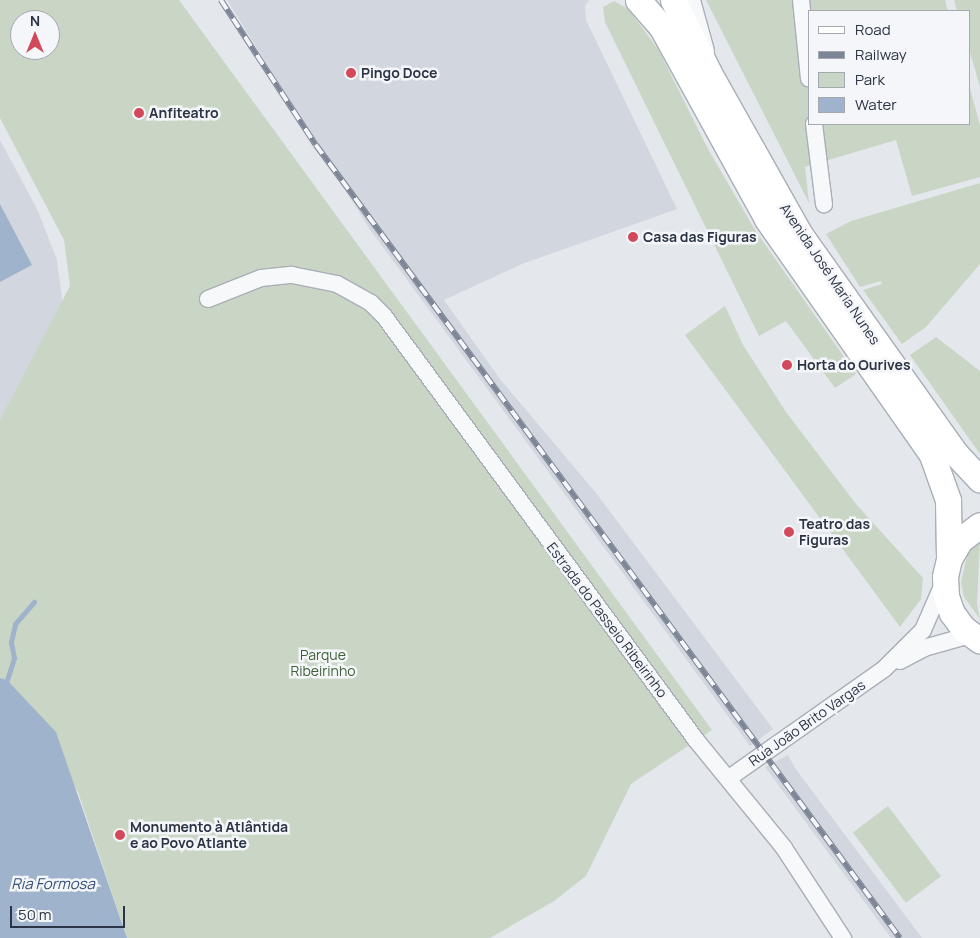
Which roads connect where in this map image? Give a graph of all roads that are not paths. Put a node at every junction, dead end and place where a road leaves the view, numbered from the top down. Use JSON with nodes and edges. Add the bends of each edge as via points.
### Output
{"nodes":[{"id":1,"x":638,"y":0,"type":"edge"},
{"id":2,"x":673,"y":0,"type":"edge"},
{"id":3,"x":692,"y":0,"type":"edge"},
{"id":4,"x":801,"y":0,"type":"edge"},
{"id":5,"x":808,"y":69,"type":"edge"},
{"id":6,"x":709,"y":73,"type":"junction"},
{"id":7,"x":814,"y":125,"type":"edge"},
{"id":8,"x":824,"y":204,"type":"dead end"},
{"id":9,"x":208,"y":299,"type":"dead end"},
{"id":10,"x":980,"y":480,"type":"edge"},
{"id":11,"x":980,"y":525,"type":"edge"},
{"id":12,"x":947,"y":568,"type":"junction"},
{"id":13,"x":975,"y":638,"type":"edge"},
{"id":14,"x":884,"y":669,"type":"junction"},
{"id":15,"x":729,"y":778,"type":"junction"},
{"id":16,"x":843,"y":938,"type":"edge"}],
"edges":[{"from":1,"to":12,"type":"main road","name":"Avenida José Maria Nunes","via":[[661,26],[783,242],[932,455],[948,500]]},
{"from":2,"to":6,"type":"main road","name":"Avenida José Maria Nunes"},
{"from":3,"to":6,"type":"street","via":[[705,40]]},
{"from":4,"to":5,"type":"street"},
{"from":6,"to":10,"type":"main road","name":"Avenida José Maria Nunes","via":[[801,236],[956,454]]},
{"from":7,"to":8,"type":"street"},
{"from":9,"to":15,"type":"street","name":"Estrada do Passeio Ribeirinho","via":[[262,278],[292,275],[337,284],[371,303],[393,326],[696,740]]},
{"from":11,"to":12,"type":"main road","via":[[960,540]]},
{"from":12,"to":13,"type":"main road","name":"Avenida José Maria Nunes","via":[[946,596],[952,613]]},
{"from":12,"to":14,"type":"street","name":"Rua João Brito Vargas","via":[[923,630]]},
{"from":13,"to":14,"type":"street","name":"Rua João Brito Vargas","via":[[924,648]]},
{"from":14,"to":15,"type":"street","name":"Rua João Brito Vargas"},
{"from":15,"to":16,"type":"street","name":"Estrada do Passeio Ribeirinho","via":[[784,848]]}]}
